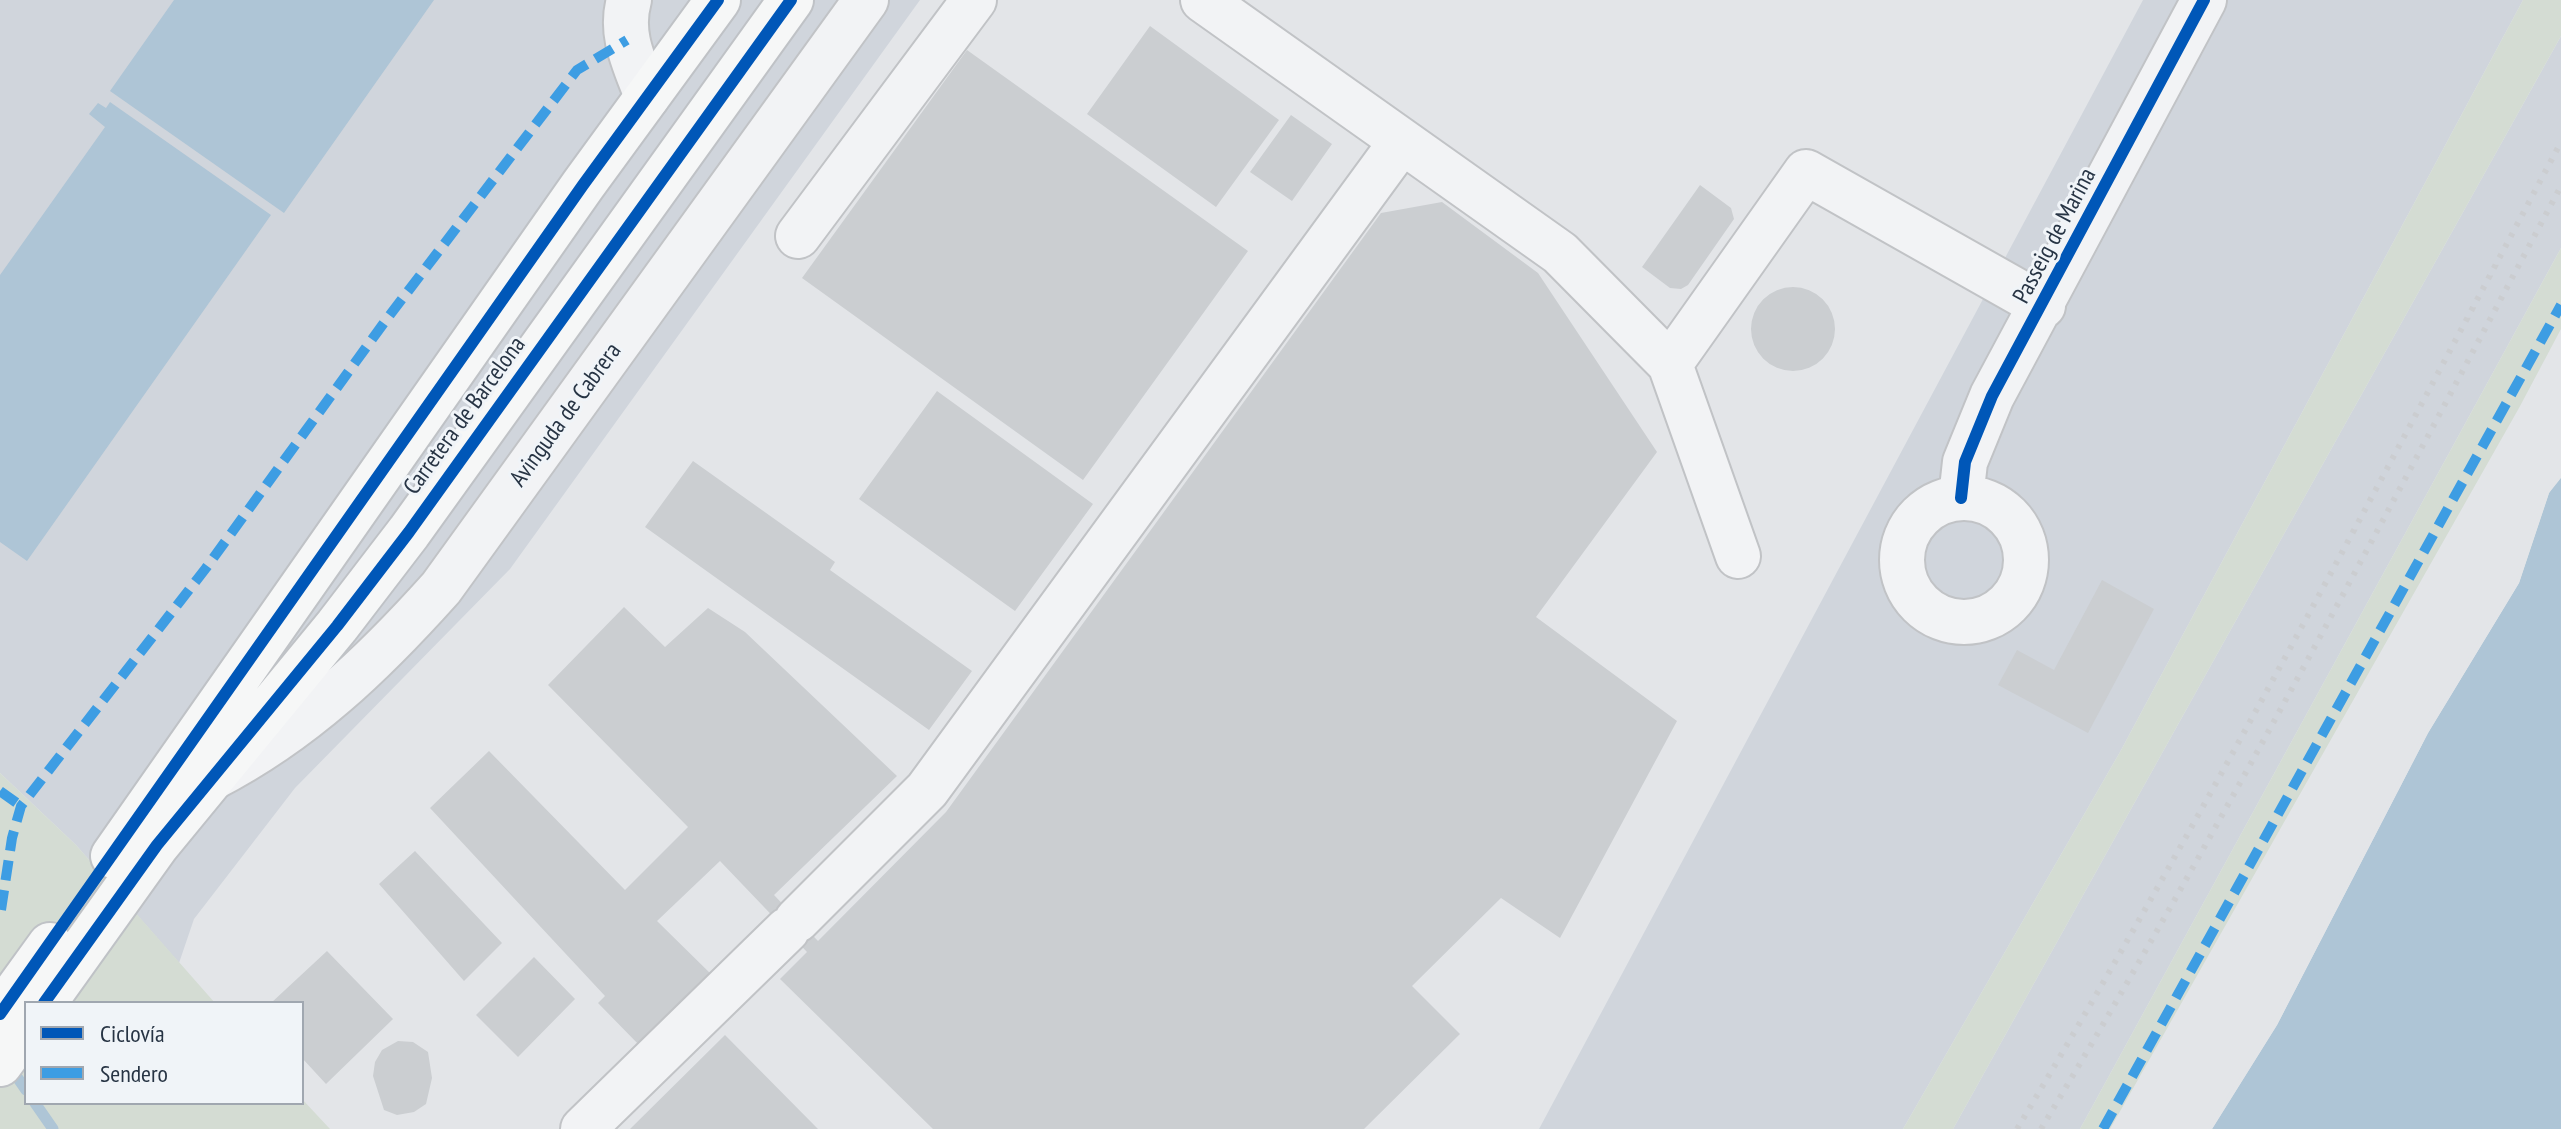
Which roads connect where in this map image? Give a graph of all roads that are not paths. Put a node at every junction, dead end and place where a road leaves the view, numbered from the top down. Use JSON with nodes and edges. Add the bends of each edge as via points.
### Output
{"nodes":[{"id":1,"x":629,"y":0,"type":"edge"},
{"id":2,"x":718,"y":0,"type":"edge"},
{"id":3,"x":791,"y":0,"type":"edge"},
{"id":4,"x":866,"y":0,"type":"edge"},
{"id":5,"x":974,"y":0,"type":"edge"},
{"id":6,"x":1203,"y":0,"type":"edge"},
{"id":7,"x":2204,"y":0,"type":"edge"},
{"id":8,"x":647,"y":97,"type":"junction"},
{"id":9,"x":1402,"y":141,"type":"junction"},
{"id":10,"x":798,"y":236,"type":"dead end"},
{"id":11,"x":2043,"y":306,"type":"junction"},
{"id":12,"x":1670,"y":364,"type":"junction"},
{"id":13,"x":1961,"y":498,"type":"dead end"},
{"id":14,"x":1738,"y":556,"type":"dead end"},
{"id":15,"x":212,"y":778,"type":"junction"},
{"id":16,"x":144,"y":838,"type":"junction"},
{"id":17,"x":45,"y":1001,"type":"edge"},
{"id":18,"x":0,"y":1014,"type":"edge"},
{"id":19,"x":24,"y":1031,"type":"edge"},
{"id":20,"x":0,"y":1064,"type":"edge"},
{"id":21,"x":583,"y":1129,"type":"edge"}],
"edges":[{"from":1,"to":8,"type":"street","via":[[623,21]]},
{"from":2,"to":8,"type":"main road","name":"Carretera de Barcelona"},
{"from":3,"to":15,"type":"main road","name":"Carretera de Barcelona","via":[[409,532]]},
{"from":4,"to":15,"type":"street","name":"Avinguda de Cabrera","via":[[441,588],[326,705],[260,753]]},
{"from":5,"to":10,"type":"street"},
{"from":6,"to":9,"type":"street"},
{"from":7,"to":11,"type":"street","name":"Passeig de Marina"},
{"from":8,"to":16,"type":"main road","name":"Carretera de Barcelona"},
{"from":9,"to":12,"type":"street","via":[[1560,253]]},
{"from":9,"to":21,"type":"street","via":[[927,790]]},
{"from":11,"to":12,"type":"street","via":[[1806,172]]},
{"from":11,"to":13,"type":"street","name":"Passeig de Marina","via":[[1976,432],[1965,462]]},
{"from":12,"to":14,"type":"street"},
{"from":15,"to":16,"type":"main road","name":"Carretera de Barcelona"},
{"from":16,"to":17,"type":"main road"},
{"from":16,"to":18,"type":"main road"},
{"from":19,"to":20,"type":"main road"}]}
